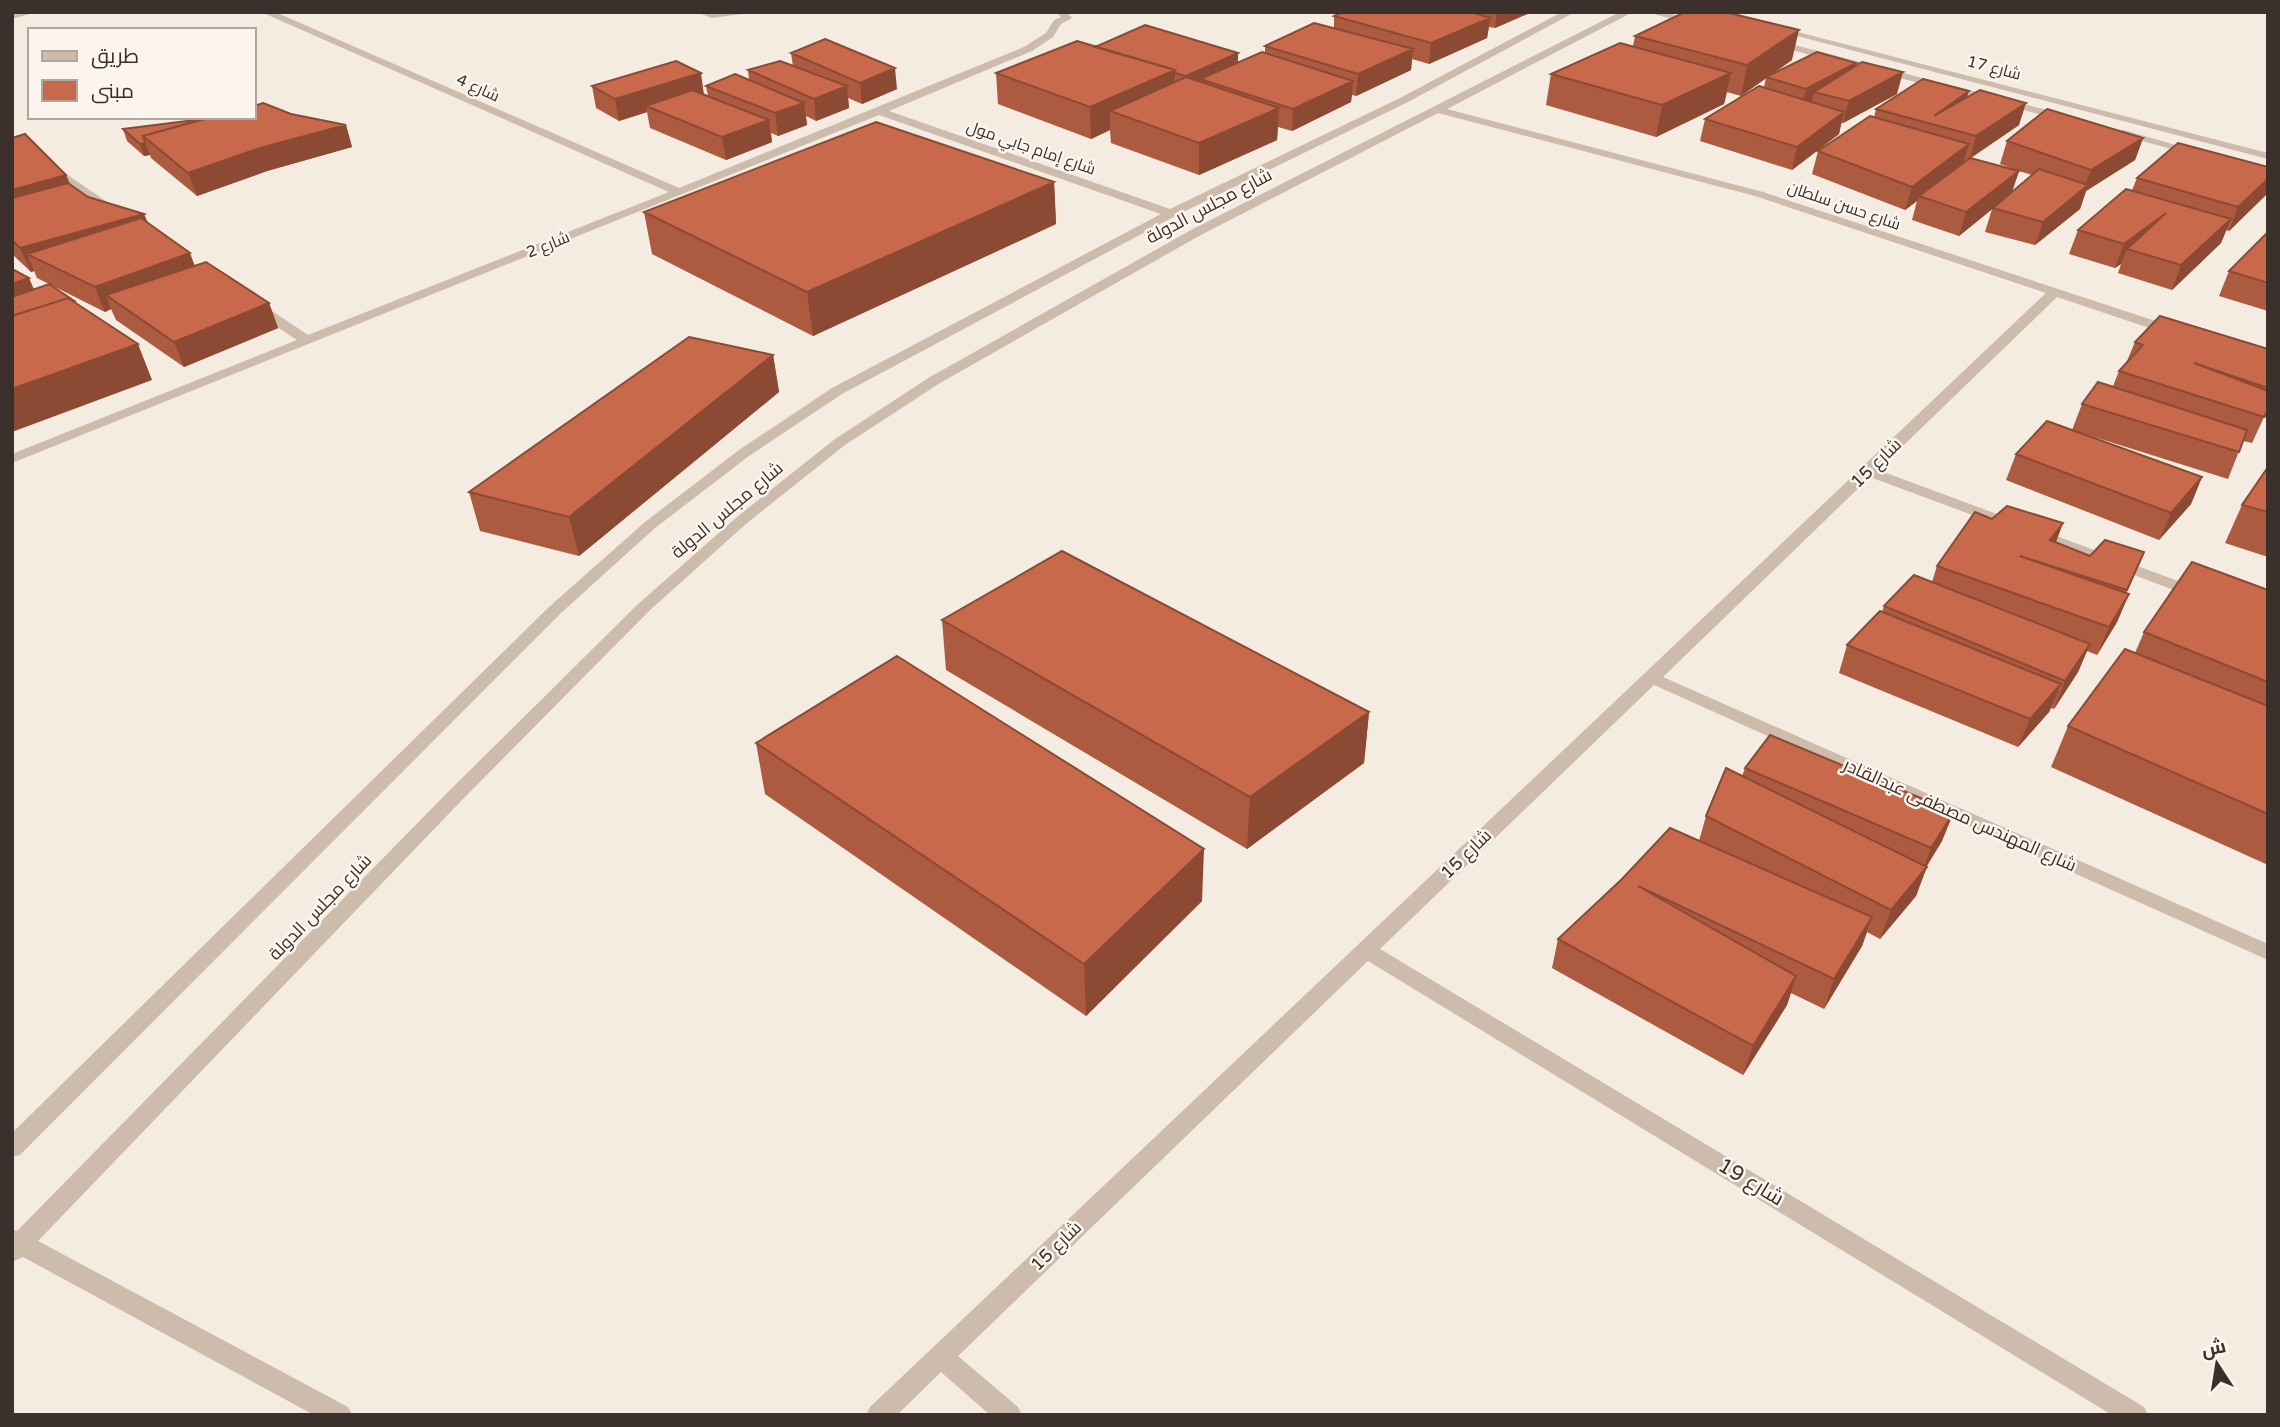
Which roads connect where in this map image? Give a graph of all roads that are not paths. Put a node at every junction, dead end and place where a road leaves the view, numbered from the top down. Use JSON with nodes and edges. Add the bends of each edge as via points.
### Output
{"nodes":[{"id":1,"x":26,"y":12,"type":"edge"},
{"id":2,"x":266,"y":12,"type":"edge"},
{"id":3,"x":701,"y":12,"type":"edge"},
{"id":4,"x":752,"y":12,"type":"edge"},
{"id":5,"x":1062,"y":12,"type":"edge"},
{"id":6,"x":1570,"y":12,"type":"edge"},
{"id":7,"x":1628,"y":12,"type":"edge"},
{"id":8,"x":1652,"y":12,"type":"edge"},
{"id":9,"x":12,"y":16,"type":"edge"},
{"id":10,"x":1765,"y":25,"type":"edge"},
{"id":11,"x":1707,"y":26,"type":"edge"},
{"id":12,"x":1761,"y":39,"type":"edge"},
{"id":13,"x":1404,"y":100,"type":"junction"},
{"id":14,"x":1440,"y":110,"type":"junction"},
{"id":15,"x":881,"y":112,"type":"junction"},
{"id":16,"x":2080,"y":122,"type":"edge"},
{"id":17,"x":2106,"y":129,"type":"edge"},
{"id":18,"x":12,"y":142,"type":"edge"},
{"id":19,"x":2206,"y":155,"type":"edge"},
{"id":20,"x":2268,"y":156,"type":"edge"},
{"id":21,"x":678,"y":192,"type":"junction"},
{"id":22,"x":1171,"y":213,"type":"junction"},
{"id":23,"x":131,"y":223,"type":"edge"},
{"id":24,"x":2053,"y":294,"type":"junction"},
{"id":25,"x":240,"y":296,"type":"edge"},
{"id":26,"x":2192,"y":338,"type":"edge"},
{"id":27,"x":305,"y":340,"type":"junction"},
{"id":28,"x":12,"y":459,"type":"edge"},
{"id":29,"x":1868,"y":471,"type":"junction"},
{"id":30,"x":2216,"y":600,"type":"edge"},
{"id":31,"x":1651,"y":677,"type":"junction"},
{"id":32,"x":1366,"y":950,"type":"junction"},
{"id":33,"x":2268,"y":953,"type":"edge"},
{"id":34,"x":12,"y":1148,"type":"edge"},
{"id":35,"x":15,"y":1245,"type":"edge"},
{"id":36,"x":941,"y":1356,"type":"junction"},
{"id":37,"x":339,"y":1415,"type":"edge"},
{"id":38,"x":879,"y":1415,"type":"edge"},
{"id":39,"x":1009,"y":1415,"type":"edge"},
{"id":40,"x":2135,"y":1415,"type":"edge"}],
"edges":[{"from":1,"to":9,"type":"street"},
{"from":2,"to":21,"type":"street","name":"شارع 4"},
{"from":3,"to":4,"type":"street"},
{"from":5,"to":15,"type":"street","name":"شارع 2","via":[[1067,18],[1028,49]]},
{"from":6,"to":13,"type":"street","name":"شارع مجلس الدولة"},
{"from":7,"to":14,"type":"street","name":"شارع مجلس الدولة"},
{"from":8,"to":11,"type":"street"},
{"from":10,"to":20,"type":"street","name":"شارع 17"},
{"from":12,"to":16,"type":"street","name":"شارع 17"},
{"from":13,"to":14,"type":"street","name":"شارع حسن سلطان"},
{"from":13,"to":22,"type":"street","name":"شارع مجلس الدولة"},
{"from":14,"to":24,"type":"street","name":"شارع حسن سلطان","via":[[1759,194]]},
{"from":14,"to":35,"type":"street","name":"شارع مجلس الدولة","via":[[1195,233],[935,380],[841,442],[751,512],[615,636]]},
{"from":15,"to":21,"type":"street","name":"شارع 2"},
{"from":15,"to":22,"type":"street","name":"شارع إمام جابي مول"},
{"from":17,"to":19,"type":"street"},
{"from":18,"to":23,"type":"street"},
{"from":21,"to":27,"type":"street","name":"شارع 2"},
{"from":22,"to":34,"type":"street","name":"شارع مجلس الدولة","via":[[837,391],[744,453],[650,526],[555,610]]},
{"from":24,"to":26,"type":"street","name":"شارع حسن سلطان"},
{"from":24,"to":29,"type":"street","name":"شارع 15"},
{"from":25,"to":27,"type":"street"},
{"from":27,"to":28,"type":"street","name":"شارع 2"},
{"from":29,"to":30,"type":"street"},
{"from":29,"to":31,"type":"street","name":"شارع 15"},
{"from":31,"to":32,"type":"street","name":"شارع 15"},
{"from":31,"to":33,"type":"street","name":"شارع المهندس مصطفى عبدالقادر"},
{"from":32,"to":36,"type":"street","name":"شارع 15"},
{"from":32,"to":40,"type":"street","name":"شارع 19"},
{"from":35,"to":37,"type":"street"},
{"from":36,"to":38,"type":"street","name":"شارع 15"},
{"from":36,"to":39,"type":"street"}]}
